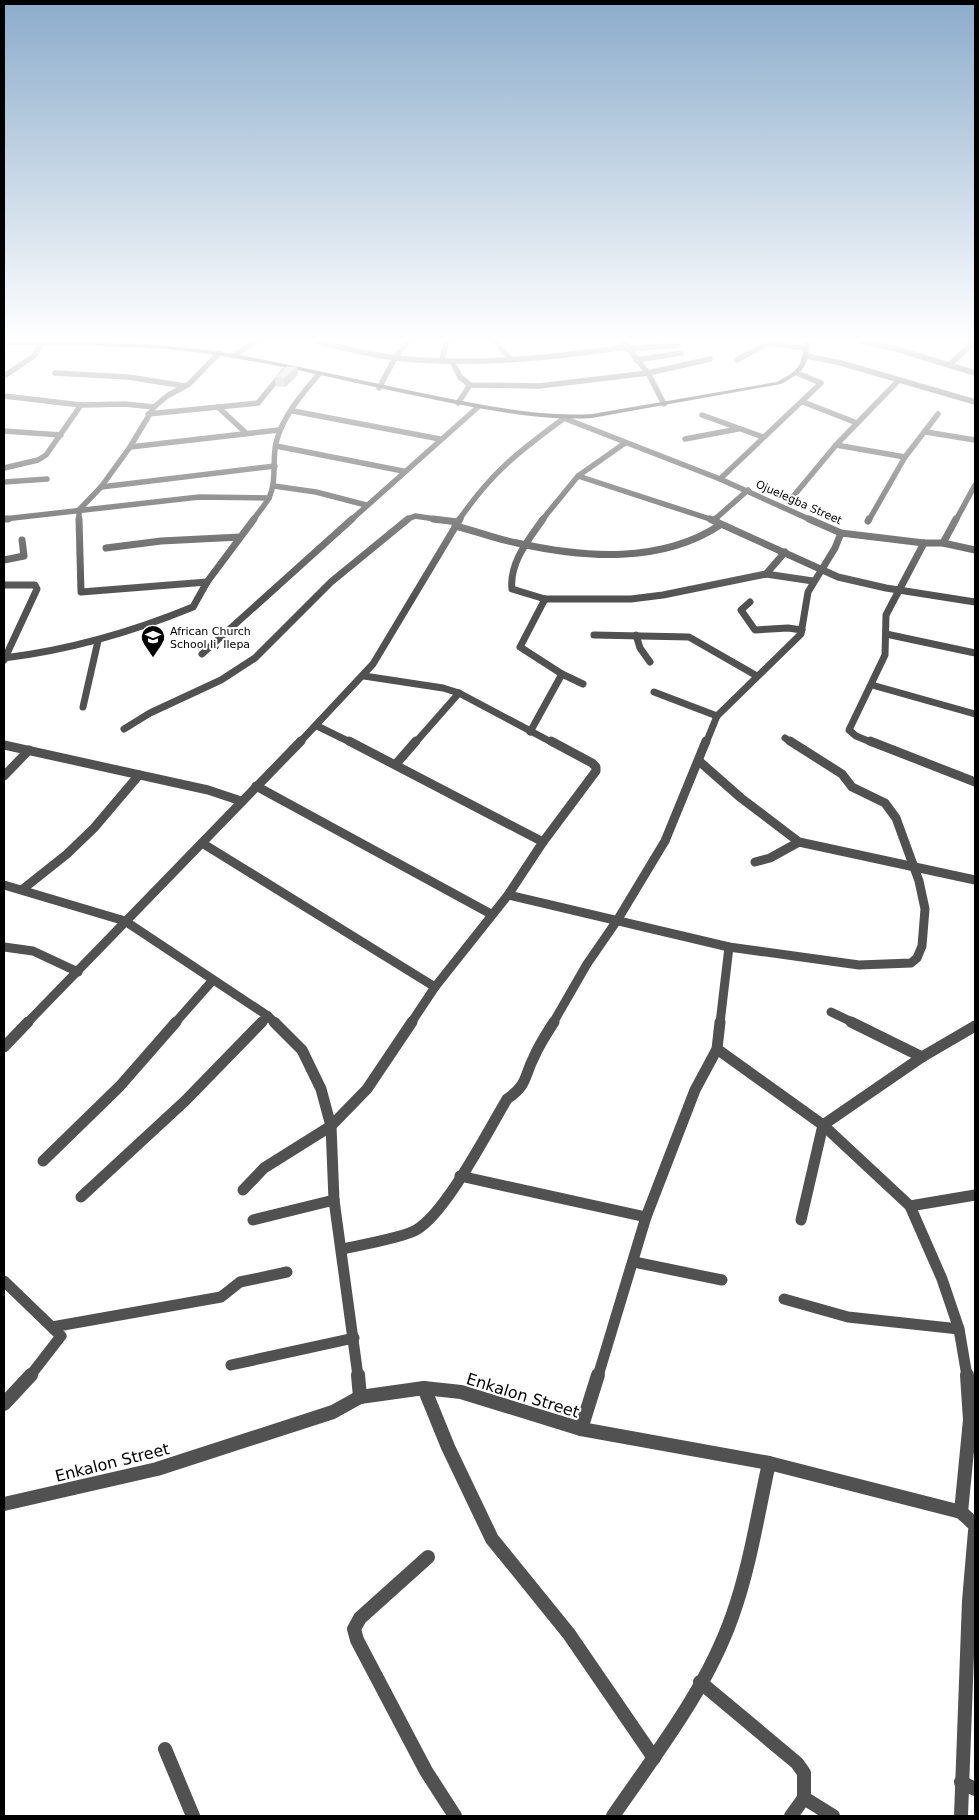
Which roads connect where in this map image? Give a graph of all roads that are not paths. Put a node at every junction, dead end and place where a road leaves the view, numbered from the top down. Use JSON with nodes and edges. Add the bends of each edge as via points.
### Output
{"nodes":[{"id":1,"x":66,"y":427,"type":"edge"},
{"id":2,"x":141,"y":427,"type":"edge"},
{"id":3,"x":239,"y":427,"type":"edge"},
{"id":4,"x":282,"y":427,"type":"edge"},
{"id":5,"x":377,"y":427,"type":"edge"},
{"id":6,"x":454,"y":427,"type":"edge"},
{"id":7,"x":554,"y":427,"type":"edge"},
{"id":8,"x":585,"y":427,"type":"edge"},
{"id":9,"x":733,"y":427,"type":"edge"},
{"id":10,"x":774,"y":427,"type":"edge"},
{"id":11,"x":853,"y":427,"type":"edge"},
{"id":12,"x":929,"y":427,"type":"edge"},
{"id":13,"x":738,"y":429,"type":"junction"},
{"id":14,"x":280,"y":430,"type":"junction"},
{"id":15,"x":4,"y":431,"type":"edge"},
{"id":16,"x":926,"y":432,"type":"junction"},
{"id":17,"x":246,"y":433,"type":"junction"},
{"id":18,"x":61,"y":435,"type":"junction"},
{"id":19,"x":763,"y":437,"type":"junction"},
{"id":20,"x":440,"y":439,"type":"junction"},
{"id":21,"x":685,"y":439,"type":"dead end"},
{"id":22,"x":975,"y":440,"type":"edge"},
{"id":23,"x":625,"y":443,"type":"junction"},
{"id":24,"x":836,"y":445,"type":"junction"},
{"id":25,"x":276,"y":446,"type":"junction"},
{"id":26,"x":130,"y":447,"type":"junction"},
{"id":27,"x":905,"y":457,"type":"junction"},
{"id":28,"x":275,"y":466,"type":"junction"},
{"id":29,"x":4,"y":468,"type":"edge"},
{"id":30,"x":404,"y":471,"type":"junction"},
{"id":31,"x":578,"y":476,"type":"junction"},
{"id":32,"x":47,"y":479,"type":"dead end"},
{"id":33,"x":720,"y":479,"type":"junction"},
{"id":34,"x":4,"y":482,"type":"edge"},
{"id":35,"x":975,"y":485,"type":"edge"},
{"id":36,"x":274,"y":486,"type":"junction"},
{"id":37,"x":101,"y":487,"type":"junction"},
{"id":38,"x":748,"y":490,"type":"junction"},
{"id":39,"x":269,"y":498,"type":"junction"},
{"id":40,"x":791,"y":499,"type":"dead end"},
{"id":41,"x":366,"y":505,"type":"junction"},
{"id":42,"x":79,"y":510,"type":"junction"},
{"id":43,"x":4,"y":520,"type":"edge"},
{"id":44,"x":868,"y":521,"type":"dead end"},
{"id":45,"x":717,"y":522,"type":"junction"},
{"id":46,"x":456,"y":524,"type":"junction"},
{"id":47,"x":841,"y":533,"type":"junction"},
{"id":48,"x":240,"y":537,"type":"junction"},
{"id":49,"x":22,"y":540,"type":"dead end"},
{"id":50,"x":924,"y":543,"type":"junction"},
{"id":51,"x":943,"y":543,"type":"junction"},
{"id":52,"x":524,"y":545,"type":"junction"},
{"id":53,"x":106,"y":548,"type":"dead end"},
{"id":54,"x":975,"y":550,"type":"edge"},
{"id":55,"x":785,"y":552,"type":"junction"},
{"id":56,"x":4,"y":560,"type":"edge"},
{"id":57,"x":820,"y":570,"type":"junction"},
{"id":58,"x":766,"y":574,"type":"junction"},
{"id":59,"x":813,"y":581,"type":"junction"},
{"id":60,"x":207,"y":582,"type":"junction"},
{"id":61,"x":4,"y":585,"type":"edge"},
{"id":62,"x":900,"y":589,"type":"junction"},
{"id":63,"x":545,"y":599,"type":"junction"},
{"id":64,"x":750,"y":602,"type":"dead end"},
{"id":65,"x":975,"y":602,"type":"edge"},
{"id":66,"x":802,"y":630,"type":"junction"},
{"id":67,"x":886,"y":634,"type":"junction"},
{"id":68,"x":594,"y":635,"type":"dead end"},
{"id":69,"x":636,"y":635,"type":"junction"},
{"id":70,"x":98,"y":641,"type":"junction"},
{"id":71,"x":975,"y":653,"type":"edge"},
{"id":72,"x":202,"y":654,"type":"dead end"},
{"id":73,"x":4,"y":659,"type":"edge"},
{"id":74,"x":650,"y":662,"type":"dead end"},
{"id":75,"x":562,"y":674,"type":"junction"},
{"id":76,"x":364,"y":676,"type":"junction"},
{"id":77,"x":756,"y":676,"type":"junction"},
{"id":78,"x":583,"y":684,"type":"dead end"},
{"id":79,"x":872,"y":685,"type":"junction"},
{"id":80,"x":654,"y":692,"type":"dead end"},
{"id":81,"x":459,"y":693,"type":"junction"},
{"id":82,"x":83,"y":707,"type":"dead end"},
{"id":83,"x":975,"y":714,"type":"edge"},
{"id":84,"x":717,"y":716,"type":"junction"},
{"id":85,"x":317,"y":726,"type":"junction"},
{"id":86,"x":124,"y":729,"type":"dead end"},
{"id":87,"x":530,"y":732,"type":"junction"},
{"id":88,"x":785,"y":738,"type":"dead end"},
{"id":89,"x":4,"y":745,"type":"edge"},
{"id":90,"x":29,"y":750,"type":"junction"},
{"id":91,"x":699,"y":760,"type":"junction"},
{"id":92,"x":396,"y":764,"type":"junction"},
{"id":93,"x":139,"y":775,"type":"junction"},
{"id":94,"x":4,"y":776,"type":"edge"},
{"id":95,"x":975,"y":782,"type":"edge"},
{"id":96,"x":256,"y":786,"type":"junction"},
{"id":97,"x":241,"y":801,"type":"junction"},
{"id":98,"x":543,"y":842,"type":"junction"},
{"id":99,"x":798,"y":842,"type":"junction"},
{"id":100,"x":202,"y":843,"type":"junction"},
{"id":101,"x":755,"y":862,"type":"dead end"},
{"id":102,"x":914,"y":866,"type":"junction"},
{"id":103,"x":975,"y":880,"type":"edge"},
{"id":104,"x":4,"y":885,"type":"edge"},
{"id":105,"x":23,"y":889,"type":"junction"},
{"id":106,"x":508,"y":895,"type":"junction"},
{"id":107,"x":491,"y":914,"type":"junction"},
{"id":108,"x":618,"y":919,"type":"junction"},
{"id":109,"x":125,"y":921,"type":"junction"},
{"id":110,"x":4,"y":947,"type":"edge"},
{"id":111,"x":729,"y":947,"type":"junction"},
{"id":112,"x":78,"y":972,"type":"junction"},
{"id":113,"x":213,"y":980,"type":"junction"},
{"id":114,"x":435,"y":987,"type":"junction"},
{"id":115,"x":831,"y":1012,"type":"dead end"},
{"id":116,"x":268,"y":1016,"type":"junction"},
{"id":117,"x":975,"y":1026,"type":"edge"},
{"id":118,"x":4,"y":1047,"type":"edge"},
{"id":119,"x":717,"y":1049,"type":"junction"},
{"id":120,"x":922,"y":1057,"type":"junction"},
{"id":121,"x":823,"y":1125,"type":"junction"},
{"id":122,"x":331,"y":1126,"type":"junction"},
{"id":123,"x":43,"y":1161,"type":"dead end"},
{"id":124,"x":460,"y":1176,"type":"junction"},
{"id":125,"x":243,"y":1190,"type":"dead end"},
{"id":126,"x":975,"y":1195,"type":"edge"},
{"id":127,"x":81,"y":1197,"type":"dead end"},
{"id":128,"x":334,"y":1200,"type":"junction"},
{"id":129,"x":910,"y":1206,"type":"junction"},
{"id":130,"x":646,"y":1217,"type":"junction"},
{"id":131,"x":253,"y":1220,"type":"dead end"},
{"id":132,"x":801,"y":1220,"type":"dead end"},
{"id":133,"x":342,"y":1249,"type":"junction"},
{"id":134,"x":634,"y":1262,"type":"junction"},
{"id":135,"x":287,"y":1272,"type":"dead end"},
{"id":136,"x":722,"y":1280,"type":"dead end"},
{"id":137,"x":4,"y":1281,"type":"edge"},
{"id":138,"x":784,"y":1298,"type":"dead end"},
{"id":139,"x":52,"y":1327,"type":"junction"},
{"id":140,"x":959,"y":1329,"type":"junction"},
{"id":141,"x":354,"y":1338,"type":"junction"},
{"id":142,"x":231,"y":1365,"type":"dead end"},
{"id":143,"x":424,"y":1388,"type":"junction"},
{"id":144,"x":360,"y":1397,"type":"junction"},
{"id":145,"x":4,"y":1404,"type":"edge"},
{"id":146,"x":582,"y":1429,"type":"junction"},
{"id":147,"x":769,"y":1463,"type":"junction"},
{"id":148,"x":4,"y":1504,"type":"edge"},
{"id":149,"x":961,"y":1512,"type":"junction"},
{"id":150,"x":975,"y":1526,"type":"edge"},
{"id":151,"x":975,"y":1532,"type":"edge"},
{"id":152,"x":428,"y":1557,"type":"dead end"},
{"id":153,"x":700,"y":1682,"type":"junction"},
{"id":154,"x":165,"y":1749,"type":"dead end"},
{"id":155,"x":654,"y":1758,"type":"junction"},
{"id":156,"x":961,"y":1782,"type":"junction"},
{"id":157,"x":975,"y":1789,"type":"edge"},
{"id":158,"x":804,"y":1798,"type":"junction"},
{"id":159,"x":192,"y":1816,"type":"edge"},
{"id":160,"x":455,"y":1816,"type":"edge"},
{"id":161,"x":613,"y":1816,"type":"edge"},
{"id":162,"x":790,"y":1816,"type":"edge"},
{"id":163,"x":833,"y":1816,"type":"edge"},
{"id":164,"x":960,"y":1816,"type":"edge"}],
"edges":[{"from":1,"to":18,"type":"street"},
{"from":2,"to":26,"type":"street"},
{"from":3,"to":17,"type":"street"},
{"from":4,"to":14,"type":"street"},
{"from":5,"to":20,"type":"street"},
{"from":6,"to":20,"type":"street"},
{"from":7,"to":46,"type":"street","via":[[512,457]]},
{"from":8,"to":23,"type":"street","name":"Ojuelegba Street"},
{"from":9,"to":13,"type":"street"},
{"from":10,"to":19,"type":"street"},
{"from":11,"to":24,"type":"street"},
{"from":12,"to":16,"type":"street"},
{"from":13,"to":19,"type":"street"},
{"from":13,"to":21,"type":"street"},
{"from":14,"to":17,"type":"street"},
{"from":14,"to":25,"type":"street"},
{"from":15,"to":18,"type":"street"},
{"from":16,"to":22,"type":"street"},
{"from":16,"to":27,"type":"street"},
{"from":17,"to":26,"type":"street"},
{"from":18,"to":29,"type":"street","via":[[43,458]]},
{"from":19,"to":33,"type":"street"},
{"from":20,"to":30,"type":"street"},
{"from":23,"to":31,"type":"street"},
{"from":23,"to":33,"type":"street","name":"Ojuelegba Street"},
{"from":24,"to":27,"type":"street"},
{"from":24,"to":40,"type":"street"},
{"from":25,"to":28,"type":"street"},
{"from":25,"to":30,"type":"street"},
{"from":26,"to":37,"type":"street"},
{"from":27,"to":44,"type":"street"},
{"from":28,"to":36,"type":"street"},
{"from":28,"to":37,"type":"street","via":[[236,468]]},
{"from":30,"to":41,"type":"street"},
{"from":31,"to":45,"type":"street"},
{"from":31,"to":52,"type":"street"},
{"from":32,"to":34,"type":"street"},
{"from":33,"to":38,"type":"street","name":"Ojuelegba Street"},
{"from":35,"to":51,"type":"street"},
{"from":36,"to":39,"type":"street"},
{"from":36,"to":41,"type":"street","via":[[316,492]]},
{"from":37,"to":42,"type":"street"},
{"from":38,"to":45,"type":"street"},
{"from":38,"to":47,"type":"street","name":"Ojuelegba Street"},
{"from":39,"to":42,"type":"street","via":[[199,496]]},
{"from":39,"to":48,"type":"street"},
{"from":41,"to":72,"type":"street"},
{"from":42,"to":43,"type":"street"},
{"from":42,"to":60,"type":"street","via":[[81,592]]},
{"from":45,"to":52,"type":"street","via":[[702,538],[641,552],[584,553]]},
{"from":45,"to":55,"type":"street"},
{"from":46,"to":52,"type":"street"},
{"from":46,"to":76,"type":"street","via":[[376,663]]},
{"from":46,"to":86,"type":"street","via":[[415,516],[407,519],[331,582],[255,658],[221,680]]},
{"from":47,"to":50,"type":"street","name":"Ojuelegba Street"},
{"from":47,"to":57,"type":"street"},
{"from":48,"to":53,"type":"street"},
{"from":48,"to":60,"type":"street"},
{"from":49,"to":56,"type":"street","via":[[24,556]]},
{"from":50,"to":51,"type":"street","name":"Ojuelegba Street"},
{"from":50,"to":62,"type":"street"},
{"from":51,"to":54,"type":"street","name":"Ojuelegba Street"},
{"from":52,"to":63,"type":"street","via":[[510,585],[516,592]]},
{"from":55,"to":57,"type":"street"},
{"from":55,"to":58,"type":"street"},
{"from":57,"to":59,"type":"street"},
{"from":57,"to":62,"type":"street","via":[[838,577]]},
{"from":58,"to":59,"type":"street"},
{"from":58,"to":63,"type":"street","via":[[647,598]]},
{"from":59,"to":66,"type":"street"},
{"from":60,"to":70,"type":"street","via":[[193,607]]},
{"from":61,"to":73,"type":"street","via":[[30,584],[36,589]]},
{"from":62,"to":65,"type":"street"},
{"from":62,"to":67,"type":"street","via":[[886,615]]},
{"from":63,"to":75,"type":"street","via":[[520,647]]},
{"from":64,"to":66,"type":"street","via":[[741,610],[756,630]]},
{"from":66,"to":77,"type":"street"},
{"from":67,"to":71,"type":"street"},
{"from":67,"to":79,"type":"street","via":[[885,655]]},
{"from":68,"to":69,"type":"street"},
{"from":69,"to":74,"type":"street"},
{"from":69,"to":77,"type":"street","via":[[689,638]]},
{"from":70,"to":73,"type":"street"},
{"from":70,"to":82,"type":"street"},
{"from":75,"to":78,"type":"street"},
{"from":75,"to":87,"type":"street"},
{"from":76,"to":81,"type":"street"},
{"from":76,"to":85,"type":"street"},
{"from":77,"to":84,"type":"street"},
{"from":79,"to":83,"type":"street"},
{"from":79,"to":95,"type":"street","via":[[851,722],[851,733]]},
{"from":80,"to":84,"type":"street"},
{"from":81,"to":87,"type":"street"},
{"from":81,"to":92,"type":"street"},
{"from":84,"to":91,"type":"street"},
{"from":85,"to":92,"type":"street"},
{"from":85,"to":96,"type":"street"},
{"from":87,"to":98,"type":"street","via":[[596,767]]},
{"from":88,"to":102,"type":"street","via":[[842,774],[852,787],[885,803],[896,818]]},
{"from":89,"to":90,"type":"street"},
{"from":90,"to":93,"type":"street"},
{"from":90,"to":94,"type":"street"},
{"from":91,"to":99,"type":"street"},
{"from":91,"to":108,"type":"street","via":[[665,841]]},
{"from":92,"to":98,"type":"street"},
{"from":93,"to":97,"type":"street","via":[[208,790]]},
{"from":93,"to":105,"type":"street","via":[[94,828]]},
{"from":96,"to":97,"type":"street"},
{"from":96,"to":107,"type":"street"},
{"from":97,"to":100,"type":"street"},
{"from":98,"to":106,"type":"street"},
{"from":99,"to":101,"type":"street","via":[[770,858]]},
{"from":99,"to":102,"type":"street"},
{"from":100,"to":109,"type":"street"},
{"from":100,"to":114,"type":"street"},
{"from":102,"to":103,"type":"street"},
{"from":102,"to":111,"type":"street","via":[[925,909],[922,946],[911,963],[860,965]]},
{"from":104,"to":105,"type":"street"},
{"from":105,"to":109,"type":"street"},
{"from":106,"to":107,"type":"street"},
{"from":106,"to":108,"type":"street"},
{"from":107,"to":114,"type":"street"},
{"from":108,"to":111,"type":"street"},
{"from":108,"to":124,"type":"street","via":[[587,964],[538,1050],[528,1077],[507,1099]]},
{"from":109,"to":112,"type":"street"},
{"from":109,"to":113,"type":"street"},
{"from":110,"to":112,"type":"street","via":[[33,952]]},
{"from":111,"to":119,"type":"street"},
{"from":112,"to":118,"type":"street"},
{"from":113,"to":116,"type":"street"},
{"from":113,"to":123,"type":"street","via":[[120,1086]]},
{"from":114,"to":122,"type":"street","via":[[367,1089]]},
{"from":115,"to":120,"type":"street"},
{"from":116,"to":122,"type":"street","via":[[302,1050],[321,1089]]},
{"from":116,"to":127,"type":"street","via":[[185,1101]]},
{"from":117,"to":120,"type":"street"},
{"from":119,"to":121,"type":"street"},
{"from":119,"to":130,"type":"street","via":[[691,1098]]},
{"from":120,"to":121,"type":"street"},
{"from":121,"to":129,"type":"street"},
{"from":121,"to":132,"type":"street"},
{"from":122,"to":125,"type":"street","via":[[264,1168]]},
{"from":122,"to":128,"type":"street"},
{"from":124,"to":130,"type":"street"},
{"from":124,"to":133,"type":"street","via":[[422,1228],[379,1242]]},
{"from":126,"to":129,"type":"street"},
{"from":128,"to":131,"type":"street"},
{"from":128,"to":133,"type":"street"},
{"from":129,"to":140,"type":"street","via":[[942,1279]]},
{"from":130,"to":134,"type":"street"},
{"from":133,"to":141,"type":"street"},
{"from":134,"to":136,"type":"street"},
{"from":134,"to":146,"type":"street"},
{"from":135,"to":139,"type":"street","via":[[240,1282],[221,1297]]},
{"from":137,"to":139,"type":"street"},
{"from":138,"to":140,"type":"street","via":[[811,1310],[843,1316]]},
{"from":139,"to":145,"type":"street","via":[[61,1336],[41,1364]]},
{"from":140,"to":149,"type":"street","via":[[970,1420]]},
{"from":141,"to":142,"type":"street"},
{"from":141,"to":144,"type":"street"},
{"from":143,"to":144,"type":"street","name":"Enkalon Street"},
{"from":143,"to":146,"type":"street","name":"Enkalon Street","via":[[461,1392]]},
{"from":143,"to":155,"type":"street","via":[[492,1540],[569,1634]]},
{"from":144,"to":148,"type":"street","name":"Enkalon Street","via":[[333,1412],[157,1469]]},
{"from":146,"to":147,"type":"street","name":"Enkalon Street"},
{"from":147,"to":149,"type":"street","name":"Enkalon Street"},
{"from":147,"to":153,"type":"street","via":[[733,1614]]},
{"from":149,"to":150,"type":"street"},
{"from":151,"to":156,"type":"street"},
{"from":152,"to":160,"type":"street","via":[[360,1618],[354,1629],[426,1771]]},
{"from":153,"to":155,"type":"street","via":[[695,1696]]},
{"from":153,"to":158,"type":"street","via":[[797,1763],[804,1773]]},
{"from":154,"to":159,"type":"street"},
{"from":155,"to":161,"type":"street"},
{"from":156,"to":157,"type":"street"},
{"from":156,"to":164,"type":"street"},
{"from":158,"to":162,"type":"street"},
{"from":158,"to":163,"type":"street"}]}
